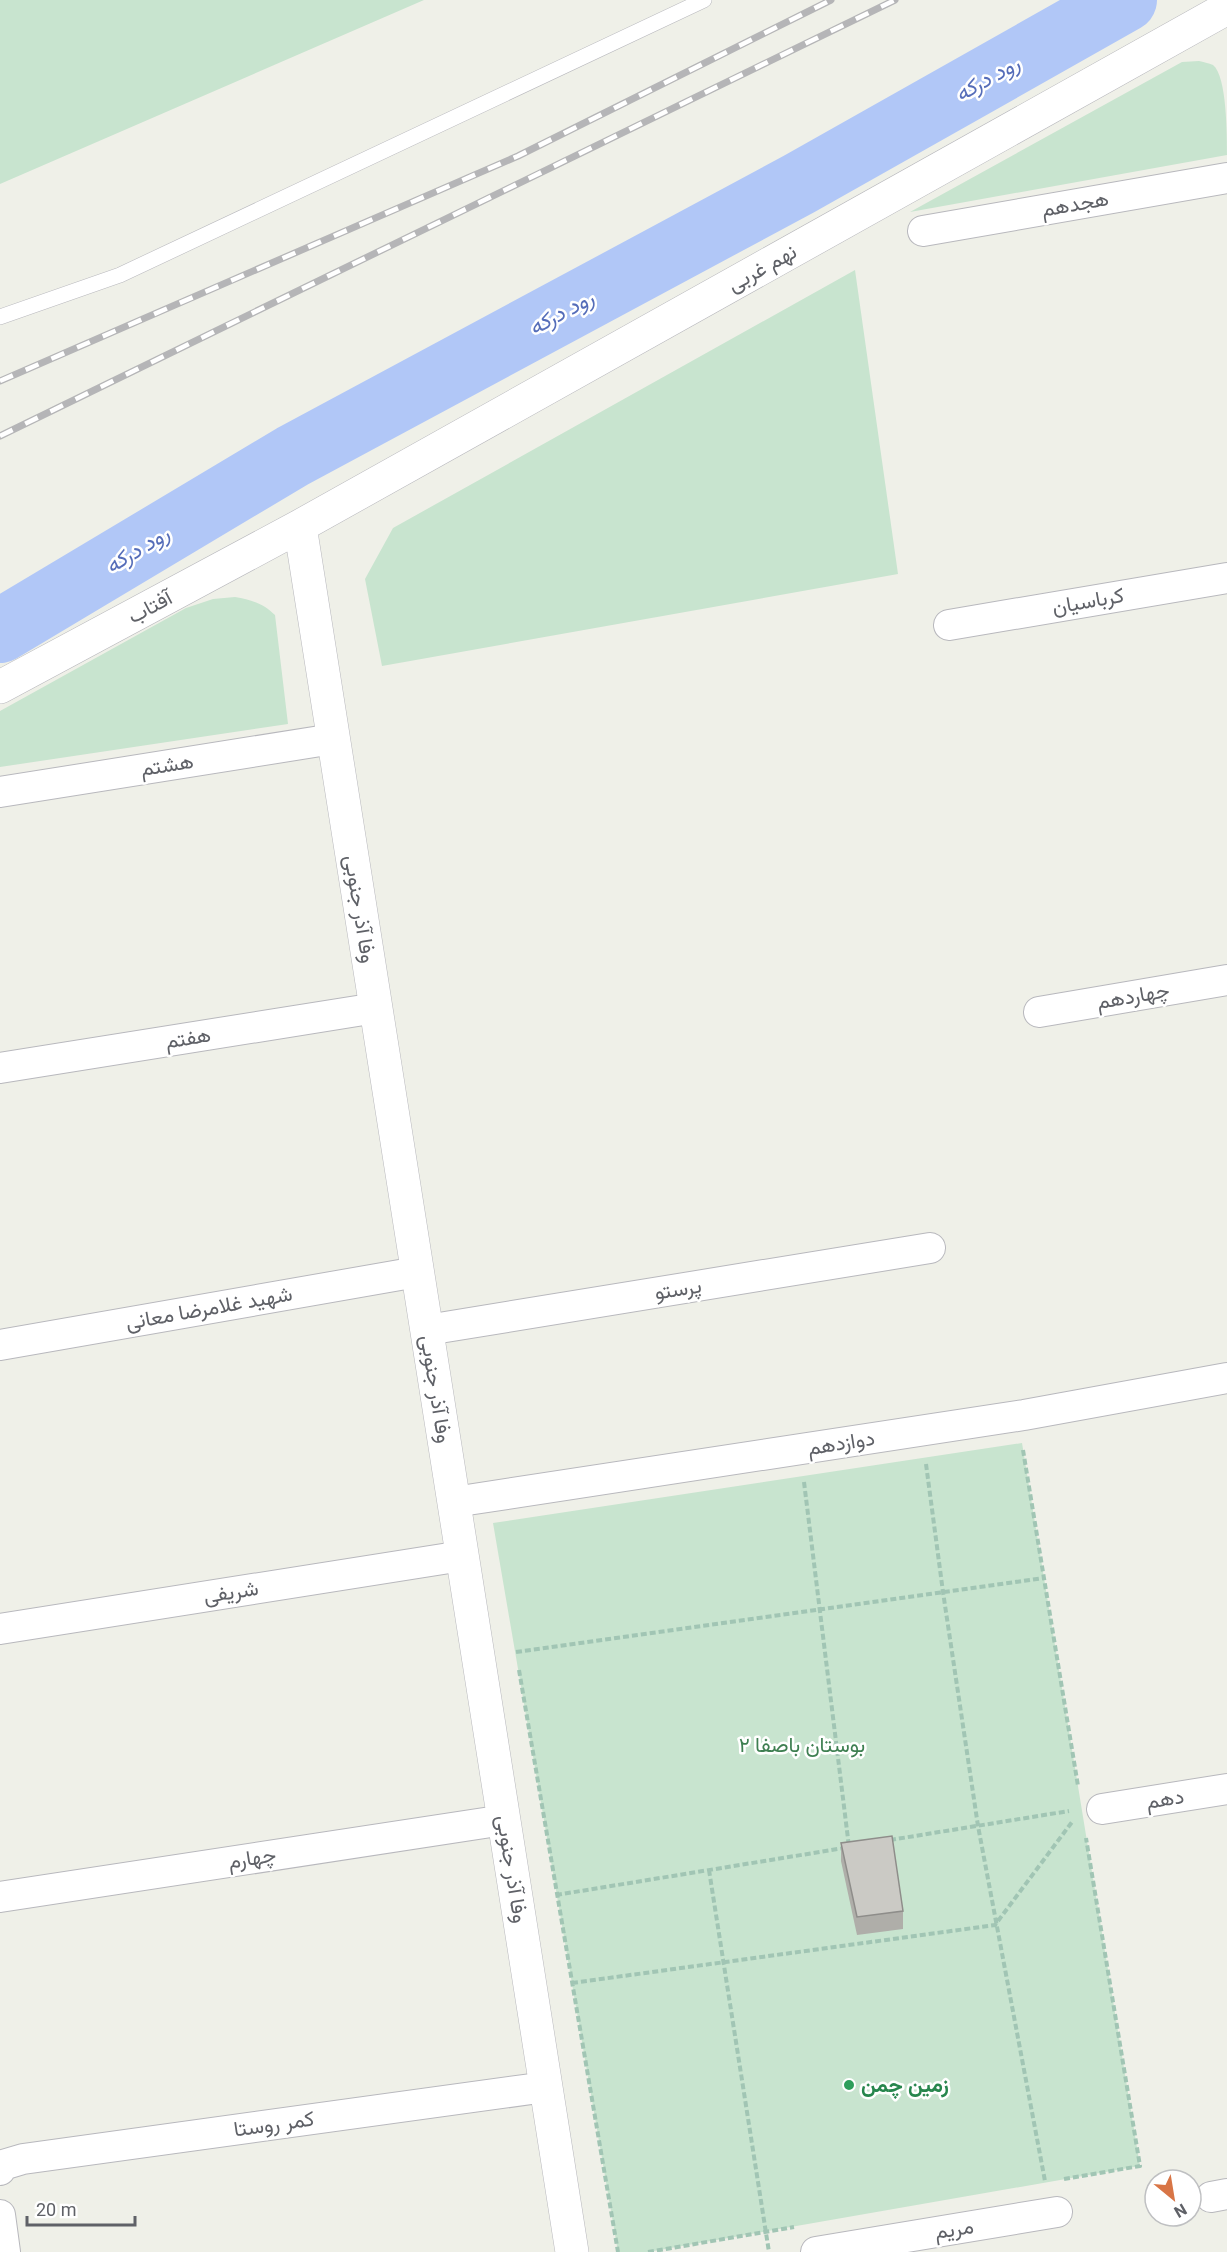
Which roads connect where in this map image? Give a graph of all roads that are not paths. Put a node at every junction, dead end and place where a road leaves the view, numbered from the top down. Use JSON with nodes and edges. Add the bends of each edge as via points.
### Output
{"nodes":[{"id":1,"x":704,"y":0,"type":"edge"},
{"id":2,"x":1226,"y":15,"type":"edge"},
{"id":3,"x":1227,"y":178,"type":"edge"},
{"id":4,"x":923,"y":231,"type":"dead end"},
{"id":5,"x":0,"y":317,"type":"edge"},
{"id":6,"x":300,"y":526,"type":"junction"},
{"id":7,"x":1227,"y":578,"type":"edge"},
{"id":8,"x":949,"y":625,"type":"dead end"},
{"id":9,"x":0,"y":687,"type":"edge"},
{"id":10,"x":333,"y":739,"type":"junction"},
{"id":11,"x":0,"y":792,"type":"edge"},
{"id":12,"x":1227,"y":980,"type":"edge"},
{"id":13,"x":376,"y":1008,"type":"junction"},
{"id":14,"x":1039,"y":1012,"type":"dead end"},
{"id":15,"x":0,"y":1068,"type":"edge"},
{"id":16,"x":930,"y":1248,"type":"dead end"},
{"id":17,"x":417,"y":1272,"type":"junction"},
{"id":18,"x":427,"y":1330,"type":"junction"},
{"id":19,"x":0,"y":1345,"type":"edge"},
{"id":20,"x":1227,"y":1377,"type":"edge"},
{"id":21,"x":454,"y":1502,"type":"junction"},
{"id":22,"x":462,"y":1556,"type":"junction"},
{"id":23,"x":0,"y":1629,"type":"edge"},
{"id":24,"x":1227,"y":1789,"type":"edge"},
{"id":25,"x":1086,"y":1814,"type":"road end"},
{"id":26,"x":504,"y":1820,"type":"junction"},
{"id":27,"x":0,"y":1897,"type":"edge"},
{"id":28,"x":546,"y":2087,"type":"junction"},
{"id":29,"x":1,"y":2167,"type":"edge"},
{"id":30,"x":1057,"y":2212,"type":"dead end"},
{"id":31,"x":0,"y":2215,"type":"edge"},
{"id":32,"x":5,"y":2252,"type":"edge"},
{"id":33,"x":572,"y":2252,"type":"edge"},
{"id":34,"x":816,"y":2252,"type":"edge"}],
"edges":[{"from":1,"to":5,"type":"lane","via":[[120,274]]},
{"from":2,"to":6,"type":"street","name":"نهم غربی"},
{"from":3,"to":4,"type":"street","name":"هجدهم"},
{"from":6,"to":9,"type":"street","name":"آفتاب"},
{"from":6,"to":10,"type":"street","name":"وفا آذر جنوبی"},
{"from":7,"to":8,"type":"street","name":"کرباسیان"},
{"from":10,"to":11,"type":"street","name":"هشتم"},
{"from":10,"to":13,"type":"street","name":"وفا آذر جنوبی"},
{"from":12,"to":14,"type":"street","name":"چهاردهم"},
{"from":13,"to":15,"type":"street","name":"هفتم"},
{"from":13,"to":17,"type":"street","name":"وفا آذر جنوبی"},
{"from":16,"to":18,"type":"street","name":"پرستو"},
{"from":17,"to":18,"type":"street","name":"وفا آذر جنوبی"},
{"from":17,"to":19,"type":"street","name":"شهید غلامرضا معانی"},
{"from":18,"to":21,"type":"street","name":"وفا آذر جنوبی"},
{"from":20,"to":21,"type":"street","name":"دوازدهم","via":[[1024,1415]]},
{"from":21,"to":22,"type":"street","name":"وفا آذر جنوبی"},
{"from":22,"to":23,"type":"street","name":"شریفی"},
{"from":22,"to":26,"type":"street","name":"وفا آذر جنوبی"},
{"from":24,"to":25,"type":"street","name":"دهم"},
{"from":26,"to":27,"type":"street","name":"چهارم"},
{"from":26,"to":28,"type":"street","name":"وفا آذر جنوبی"},
{"from":28,"to":29,"type":"street","name":"کمر روستا","via":[[23,2159]]},
{"from":28,"to":33,"type":"street","name":"وفا آذر جنوبی"},
{"from":30,"to":34,"type":"street","name":"مریم"},
{"from":31,"to":32,"type":"street"}]}
